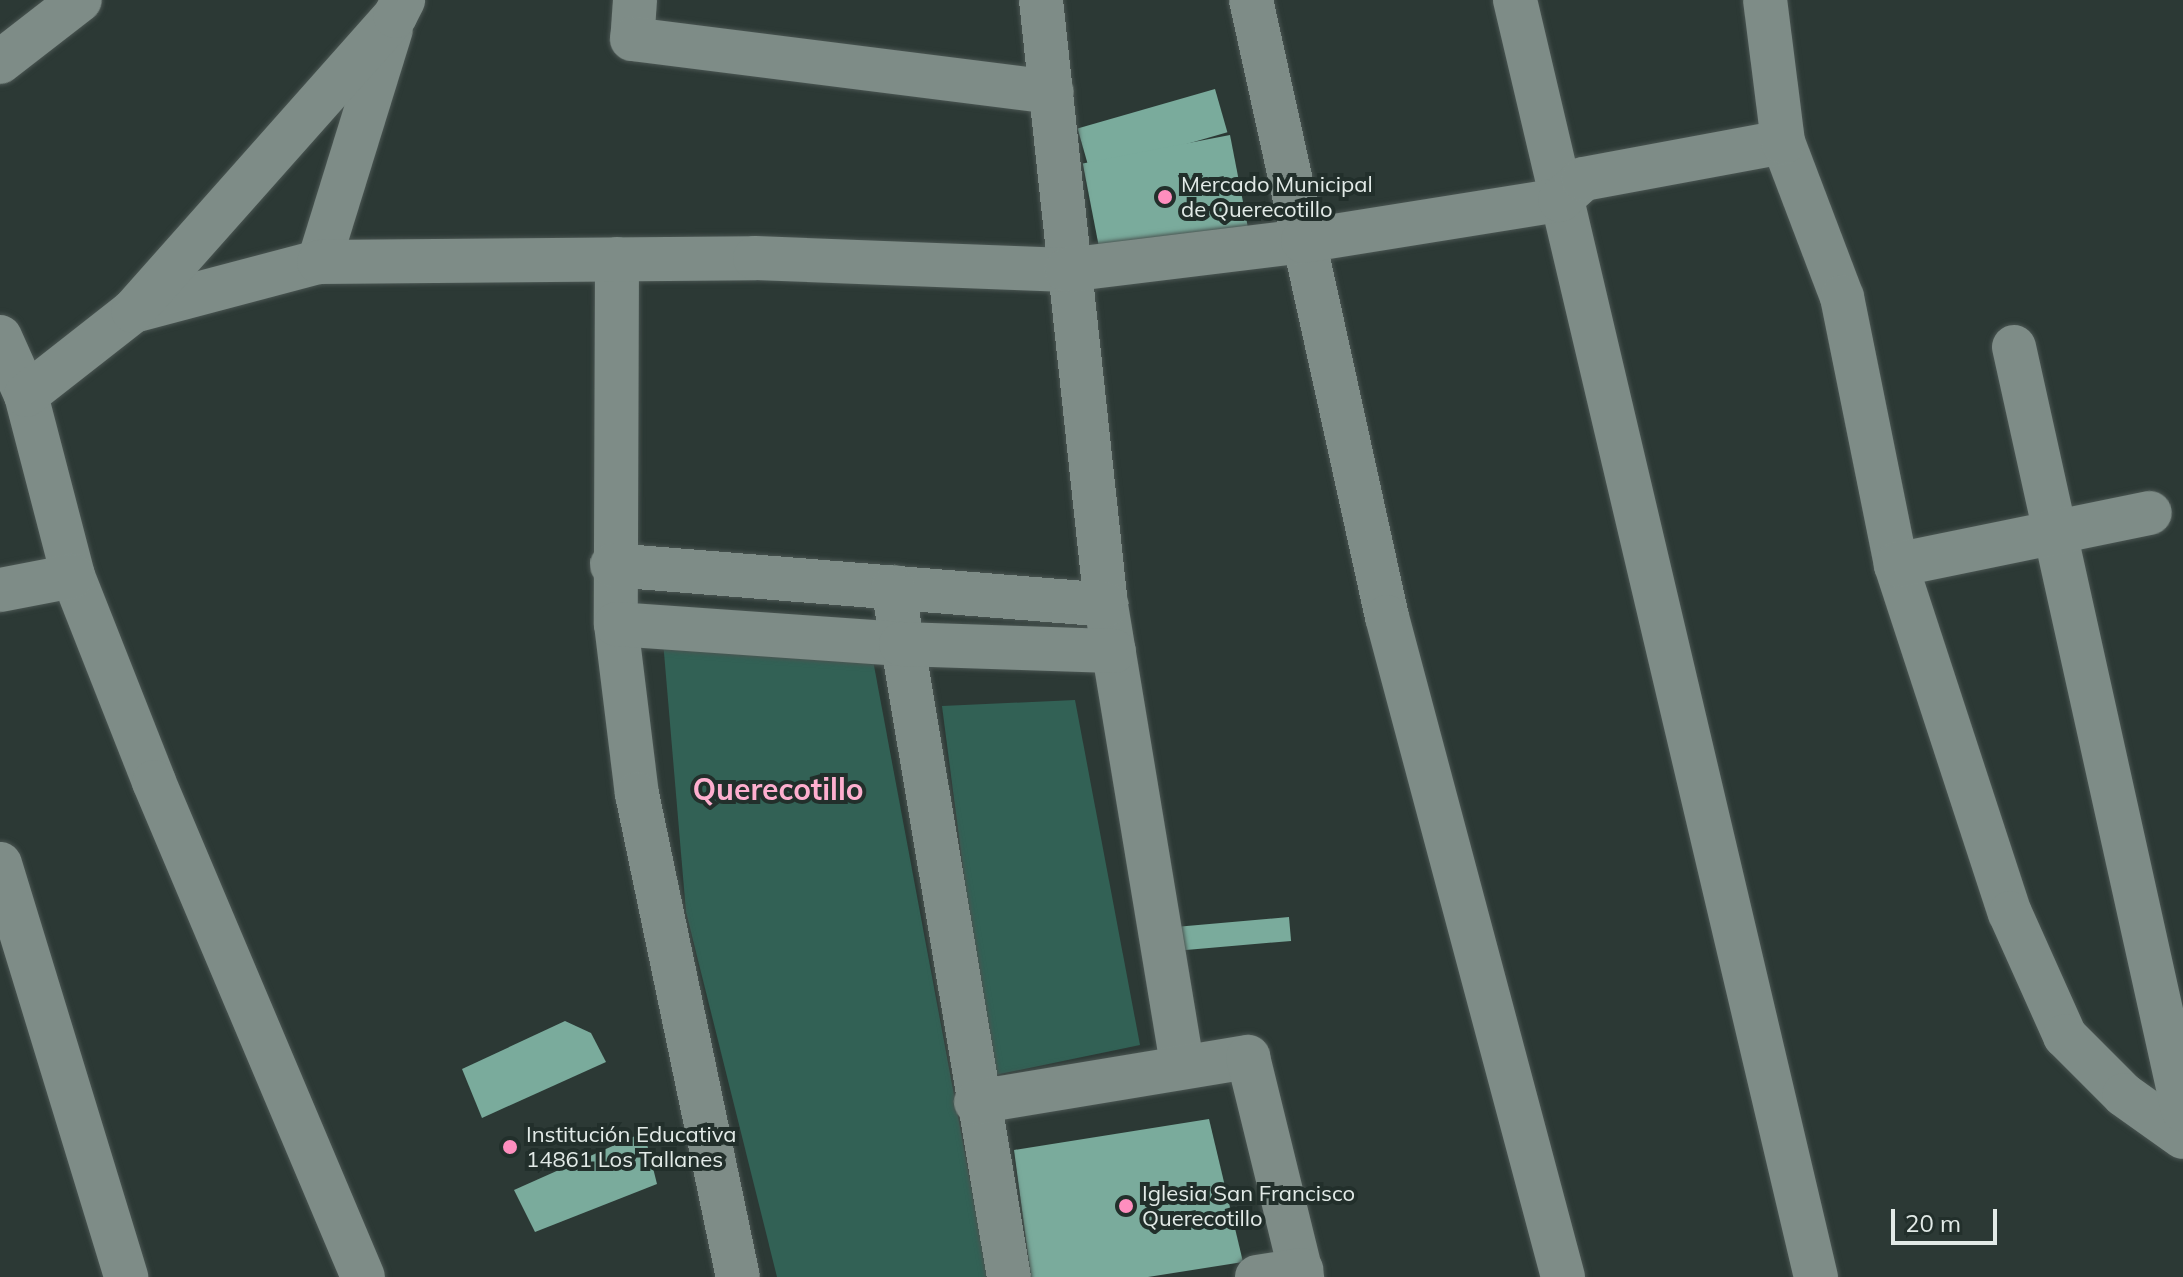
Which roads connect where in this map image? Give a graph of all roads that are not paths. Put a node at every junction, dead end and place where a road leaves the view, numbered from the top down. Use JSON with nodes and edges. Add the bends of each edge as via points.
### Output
{"nodes":[{"id":1,"x":80,"y":0,"type":"edge"},
{"id":2,"x":635,"y":0,"type":"edge"},
{"id":3,"x":1041,"y":0,"type":"edge"},
{"id":4,"x":1251,"y":0,"type":"edge"},
{"id":5,"x":1515,"y":0,"type":"edge"},
{"id":6,"x":1775,"y":3,"type":"edge"},
{"id":7,"x":399,"y":8,"type":"edge"},
{"id":8,"x":0,"y":62,"type":"edge"},
{"id":9,"x":1052,"y":92,"type":"junction"},
{"id":10,"x":1783,"y":142,"type":"junction"},
{"id":11,"x":1560,"y":200,"type":"junction"},
{"id":12,"x":1303,"y":241,"type":"junction"},
{"id":13,"x":617,"y":259,"type":"junction"},
{"id":14,"x":319,"y":262,"type":"junction"},
{"id":15,"x":1067,"y":270,"type":"junction"},
{"id":16,"x":133,"y":311,"type":"junction"},
{"id":17,"x":0,"y":337,"type":"edge"},
{"id":18,"x":2014,"y":347,"type":"dead end"},
{"id":19,"x":26,"y":395,"type":"junction"},
{"id":20,"x":2150,"y":513,"type":"dead end"},
{"id":21,"x":2057,"y":532,"type":"junction"},
{"id":22,"x":612,"y":565,"type":"junction"},
{"id":23,"x":1896,"y":565,"type":"junction"},
{"id":24,"x":73,"y":576,"type":"junction"},
{"id":25,"x":893,"y":587,"type":"junction"},
{"id":26,"x":0,"y":590,"type":"edge"},
{"id":27,"x":1106,"y":605,"type":"junction"},
{"id":28,"x":616,"y":624,"type":"junction"},
{"id":29,"x":901,"y":644,"type":"junction"},
{"id":30,"x":1114,"y":651,"type":"junction"},
{"id":31,"x":0,"y":864,"type":"edge"},
{"id":32,"x":1182,"y":1064,"type":"junction"},
{"id":33,"x":976,"y":1102,"type":"junction"},
{"id":34,"x":2183,"y":1110,"type":"edge"},
{"id":35,"x":2183,"y":1137,"type":"edge"},
{"id":36,"x":1302,"y":1274,"type":"edge"},
{"id":37,"x":126,"y":1277,"type":"edge"},
{"id":38,"x":363,"y":1277,"type":"edge"},
{"id":39,"x":738,"y":1277,"type":"edge"},
{"id":40,"x":1009,"y":1277,"type":"edge"},
{"id":41,"x":1257,"y":1277,"type":"edge"},
{"id":42,"x":1563,"y":1277,"type":"edge"},
{"id":43,"x":1816,"y":1277,"type":"edge"}],
"edges":[{"from":1,"to":8,"type":"street"},
{"from":2,"to":9,"type":"street","via":[[632,39]]},
{"from":3,"to":9,"type":"street"},
{"from":4,"to":12,"type":"street"},
{"from":5,"to":11,"type":"street"},
{"from":6,"to":10,"type":"street"},
{"from":7,"to":14,"type":"street"},
{"from":7,"to":16,"type":"street"},
{"from":9,"to":15,"type":"street"},
{"from":10,"to":11,"type":"street","via":[[1583,179]]},
{"from":10,"to":23,"type":"street","via":[[1842,297]]},
{"from":11,"to":12,"type":"street"},
{"from":11,"to":43,"type":"street"},
{"from":12,"to":15,"type":"street"},
{"from":12,"to":42,"type":"street","via":[[1387,617]]},
{"from":13,"to":14,"type":"street"},
{"from":13,"to":15,"type":"street","via":[[755,258]]},
{"from":13,"to":22,"type":"street"},
{"from":14,"to":16,"type":"street"},
{"from":15,"to":27,"type":"street"},
{"from":16,"to":19,"type":"street"},
{"from":17,"to":19,"type":"street"},
{"from":18,"to":21,"type":"street"},
{"from":19,"to":24,"type":"street"},
{"from":20,"to":21,"type":"street"},
{"from":21,"to":23,"type":"street"},
{"from":21,"to":34,"type":"street"},
{"from":22,"to":25,"type":"street"},
{"from":22,"to":28,"type":"street"},
{"from":23,"to":35,"type":"street","via":[[2010,913],[2065,1036],[2124,1095]]},
{"from":24,"to":26,"type":"street"},
{"from":24,"to":38,"type":"street"},
{"from":25,"to":27,"type":"street"},
{"from":25,"to":29,"type":"street"},
{"from":27,"to":30,"type":"street"},
{"from":28,"to":29,"type":"street"},
{"from":28,"to":39,"type":"street","via":[[637,794]]},
{"from":29,"to":30,"type":"street"},
{"from":29,"to":33,"type":"street"},
{"from":30,"to":32,"type":"street"},
{"from":31,"to":37,"type":"street"},
{"from":32,"to":33,"type":"street"},
{"from":32,"to":36,"type":"street","via":[[1248,1057]]},
{"from":33,"to":40,"type":"street"},
{"from":36,"to":41,"type":"street"}]}
